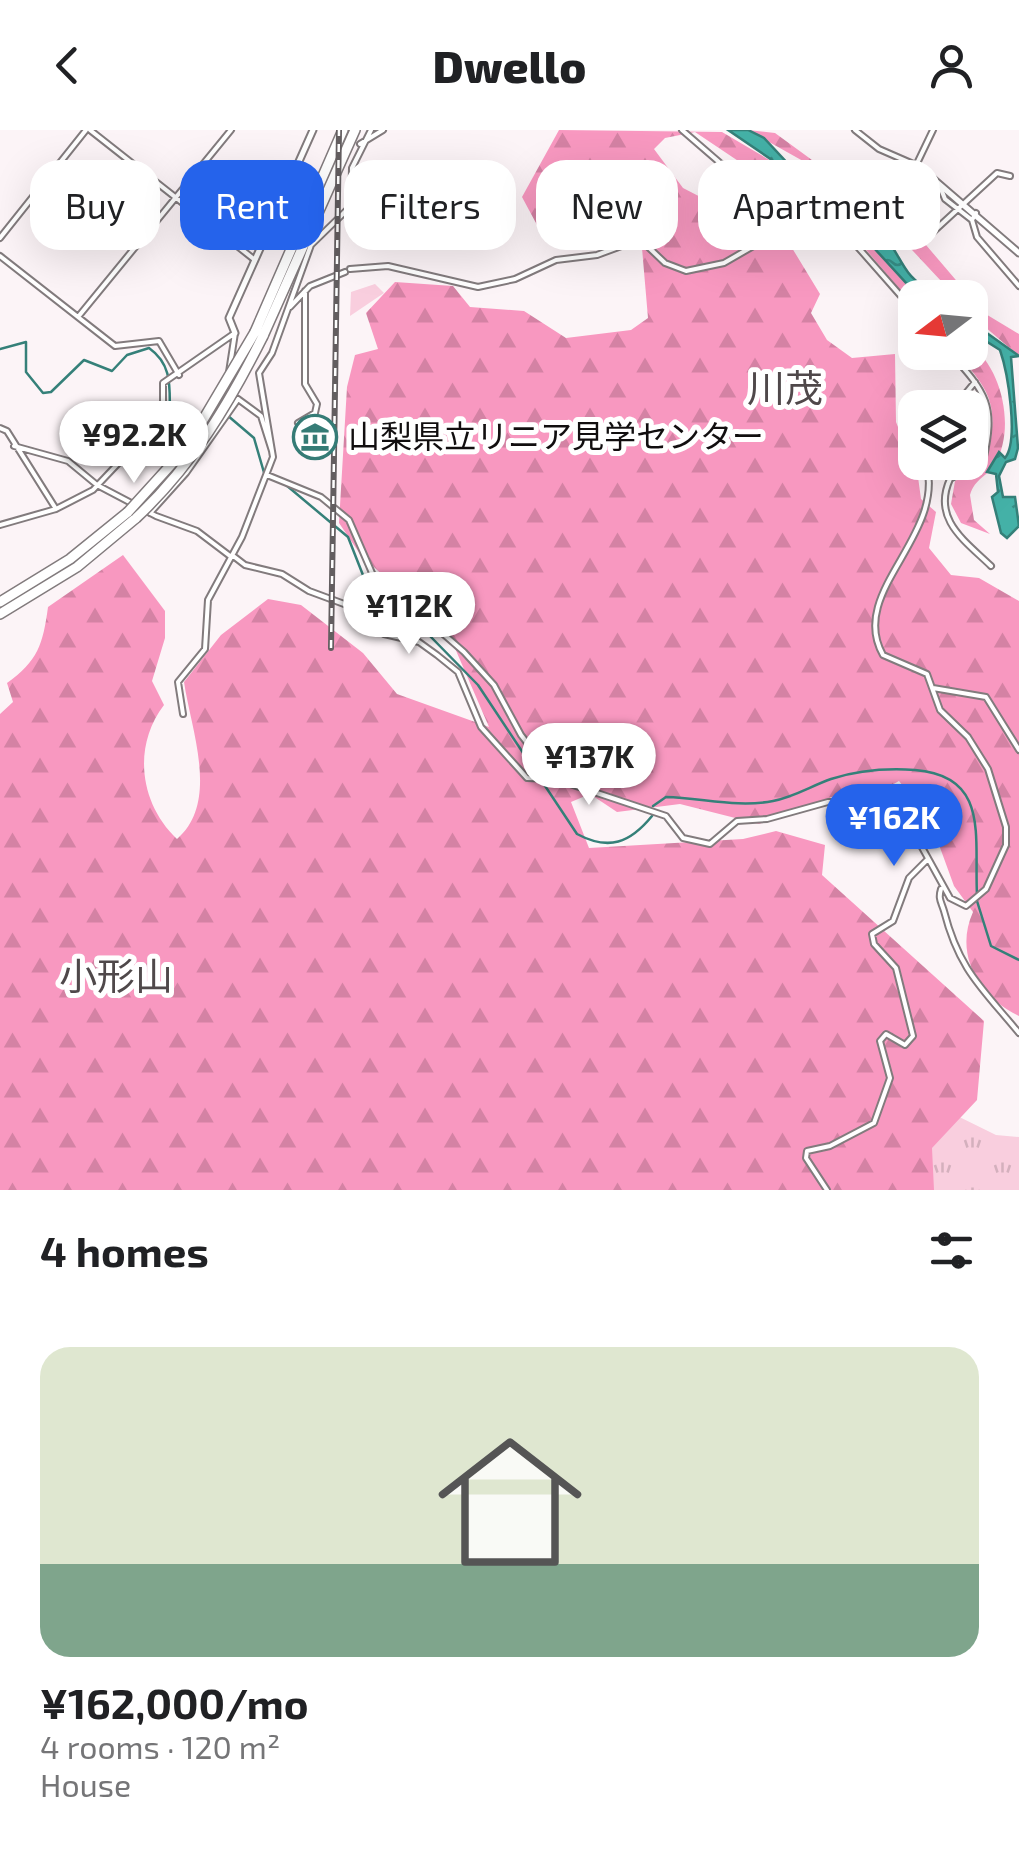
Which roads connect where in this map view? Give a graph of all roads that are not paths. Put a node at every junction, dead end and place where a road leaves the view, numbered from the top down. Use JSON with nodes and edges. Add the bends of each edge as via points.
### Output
{"nodes":[{"id":1,"x":89,"y":130,"type":"edge"},
{"id":2,"x":230,"y":130,"type":"edge"},
{"id":3,"x":313,"y":130,"type":"edge"},
{"id":4,"x":344,"y":130,"type":"edge"},
{"id":5,"x":355,"y":130,"type":"edge"},
{"id":6,"x":371,"y":130,"type":"edge"},
{"id":7,"x":384,"y":130,"type":"edge"},
{"id":8,"x":682,"y":130,"type":"edge"},
{"id":9,"x":855,"y":130,"type":"edge"},
{"id":10,"x":933,"y":130,"type":"edge"},
{"id":11,"x":360,"y":144,"type":"junction"},
{"id":12,"x":716,"y":160,"type":"edge"},
{"id":13,"x":904,"y":160,"type":"edge"},
{"id":14,"x":920,"y":160,"type":"edge"},
{"id":15,"x":1010,"y":176,"type":"dead end"},
{"id":16,"x":940,"y":184,"type":"edge"},
{"id":17,"x":940,"y":186,"type":"edge"},
{"id":18,"x":176,"y":199,"type":"junction"},
{"id":19,"x":966,"y":205,"type":"junction"},
{"id":20,"x":960,"y":212,"type":"junction"},
{"id":21,"x":976,"y":213,"type":"junction"},
{"id":22,"x":972,"y":220,"type":"junction"},
{"id":23,"x":940,"y":227,"type":"edge"},
{"id":24,"x":0,"y":238,"type":"edge"},
{"id":25,"x":743,"y":250,"type":"edge"},
{"id":26,"x":864,"y":250,"type":"edge"},
{"id":27,"x":1019,"y":253,"type":"edge"},
{"id":28,"x":0,"y":256,"type":"edge"},
{"id":29,"x":256,"y":261,"type":"junction"},
{"id":30,"x":1019,"y":286,"type":"edge"},
{"id":31,"x":304,"y":291,"type":"junction"},
{"id":32,"x":898,"y":291,"type":"edge"},
{"id":33,"x":287,"y":310,"type":"junction"},
{"id":34,"x":78,"y":318,"type":"junction"},
{"id":35,"x":235,"y":333,"type":"junction"},
{"id":36,"x":259,"y":334,"type":"junction"},
{"id":37,"x":272,"y":353,"type":"junction"},
{"id":38,"x":966,"y":370,"type":"edge"},
{"id":39,"x":178,"y":376,"type":"junction"},
{"id":40,"x":976,"y":382,"type":"junction"},
{"id":41,"x":969,"y":390,"type":"edge"},
{"id":42,"x":980,"y":390,"type":"edge"},
{"id":43,"x":238,"y":398,"type":"junction"},
{"id":44,"x":298,"y":423,"type":"dead end"},
{"id":45,"x":0,"y":428,"type":"edge"},
{"id":46,"x":14,"y":446,"type":"junction"},
{"id":47,"x":273,"y":457,"type":"junction"},
{"id":48,"x":267,"y":476,"type":"junction"},
{"id":49,"x":931,"y":480,"type":"edge"},
{"id":50,"x":952,"y":480,"type":"edge"},
{"id":51,"x":98,"y":484,"type":"junction"},
{"id":52,"x":56,"y":509,"type":"junction"},
{"id":53,"x":150,"y":513,"type":"junction"},
{"id":54,"x":132,"y":515,"type":"junction"},
{"id":55,"x":0,"y":525,"type":"edge"},
{"id":56,"x":231,"y":555,"type":"junction"},
{"id":57,"x":991,"y":566,"type":"dead end"},
{"id":58,"x":0,"y":602,"type":"edge"},
{"id":59,"x":0,"y":614,"type":"edge"},
{"id":60,"x":933,"y":688,"type":"junction"},
{"id":61,"x":183,"y":714,"type":"dead end"},
{"id":62,"x":1019,"y":750,"type":"edge"},
{"id":63,"x":555,"y":778,"type":"junction"},
{"id":64,"x":927,"y":860,"type":"junction"},
{"id":65,"x":940,"y":882,"type":"junction"},
{"id":66,"x":1019,"y":1033,"type":"edge"},
{"id":67,"x":826,"y":1190,"type":"edge"}],
"edges":[{"from":1,"to":18,"type":"street"},
{"from":1,"to":24,"type":"street"},
{"from":2,"to":18,"type":"street"},
{"from":3,"to":29,"type":"street"},
{"from":4,"to":36,"type":"highway"},
{"from":5,"to":36,"type":"highway"},
{"from":6,"to":11,"type":"street"},
{"from":7,"to":11,"type":"street"},
{"from":8,"to":12,"type":"street"},
{"from":9,"to":13,"type":"street"},
{"from":10,"to":14,"type":"street"},
{"from":11,"to":33,"type":"street","via":[[351,206],[311,245]]},
{"from":15,"to":19,"type":"street","via":[[997,173]]},
{"from":16,"to":19,"type":"street"},
{"from":17,"to":20,"type":"street"},
{"from":18,"to":29,"type":"street"},
{"from":18,"to":34,"type":"street"},
{"from":19,"to":20,"type":"street"},
{"from":19,"to":21,"type":"street"},
{"from":20,"to":22,"type":"street"},
{"from":20,"to":23,"type":"street"},
{"from":21,"to":22,"type":"street"},
{"from":21,"to":27,"type":"street"},
{"from":22,"to":30,"type":"street","via":[[977,237]]},
{"from":25,"to":31,"type":"street","via":[[701,270],[676,269],[635,241],[488,286],[388,266],[348,270]]},
{"from":26,"to":32,"type":"street"},
{"from":28,"to":34,"type":"street"},
{"from":29,"to":35,"type":"street","via":[[229,318]]},
{"from":31,"to":33,"type":"street"},
{"from":31,"to":44,"type":"street","via":[[305,384],[318,404]]},
{"from":33,"to":37,"type":"street"},
{"from":34,"to":39,"type":"street","via":[[115,346],[159,342]]},
{"from":35,"to":37,"type":"street"},
{"from":35,"to":39,"type":"street"},
{"from":35,"to":43,"type":"street","via":[[228,374]]},
{"from":36,"to":54,"type":"highway","bridge":true,"via":[[187,447]]},
{"from":37,"to":47,"type":"street","via":[[258,378]]},
{"from":38,"to":40,"type":"street"},
{"from":39,"to":51,"type":"street","via":[[163,383],[163,416]]},
{"from":40,"to":41,"type":"street"},
{"from":40,"to":42,"type":"street"},
{"from":43,"to":47,"type":"street","via":[[261,416]]},
{"from":43,"to":53,"type":"street","bridge":true},
{"from":45,"to":46,"type":"street"},
{"from":46,"to":51,"type":"street","via":[[68,461]]},
{"from":46,"to":52,"type":"street"},
{"from":47,"to":48,"type":"street"},
{"from":48,"to":56,"type":"street"},
{"from":48,"to":63,"type":"street","via":[[321,497],[349,520],[379,589],[464,652]]},
{"from":49,"to":60,"type":"street","via":[[930,499],[878,602],[875,624],[884,655],[922,669]]},
{"from":50,"to":57,"type":"street","via":[[948,524]]},
{"from":51,"to":52,"type":"street"},
{"from":51,"to":53,"type":"street"},
{"from":52,"to":55,"type":"street"},
{"from":53,"to":56,"type":"street","via":[[182,523]]},
{"from":54,"to":58,"type":"highway"},
{"from":54,"to":59,"type":"highway","via":[[77,567]]},
{"from":56,"to":61,"type":"street","via":[[208,600],[201,659],[178,682]]},
{"from":56,"to":63,"type":"street","via":[[363,611],[384,634],[419,642],[458,672],[475,719],[527,778]]},
{"from":60,"to":62,"type":"street","via":[[986,698]]},
{"from":60,"to":65,"type":"street","via":[[940,710],[988,769],[1007,835],[979,900],[957,905]]},
{"from":63,"to":64,"type":"street","via":[[666,816],[683,838],[710,844],[737,821],[855,802],[908,822]]},
{"from":64,"to":65,"type":"street"},
{"from":64,"to":67,"type":"street","via":[[909,878],[893,921],[872,934],[896,968],[913,1036],[905,1046],[886,1034],[880,1041],[890,1078],[874,1123],[807,1151]]},
{"from":65,"to":66,"type":"street","via":[[958,958]]}]}
